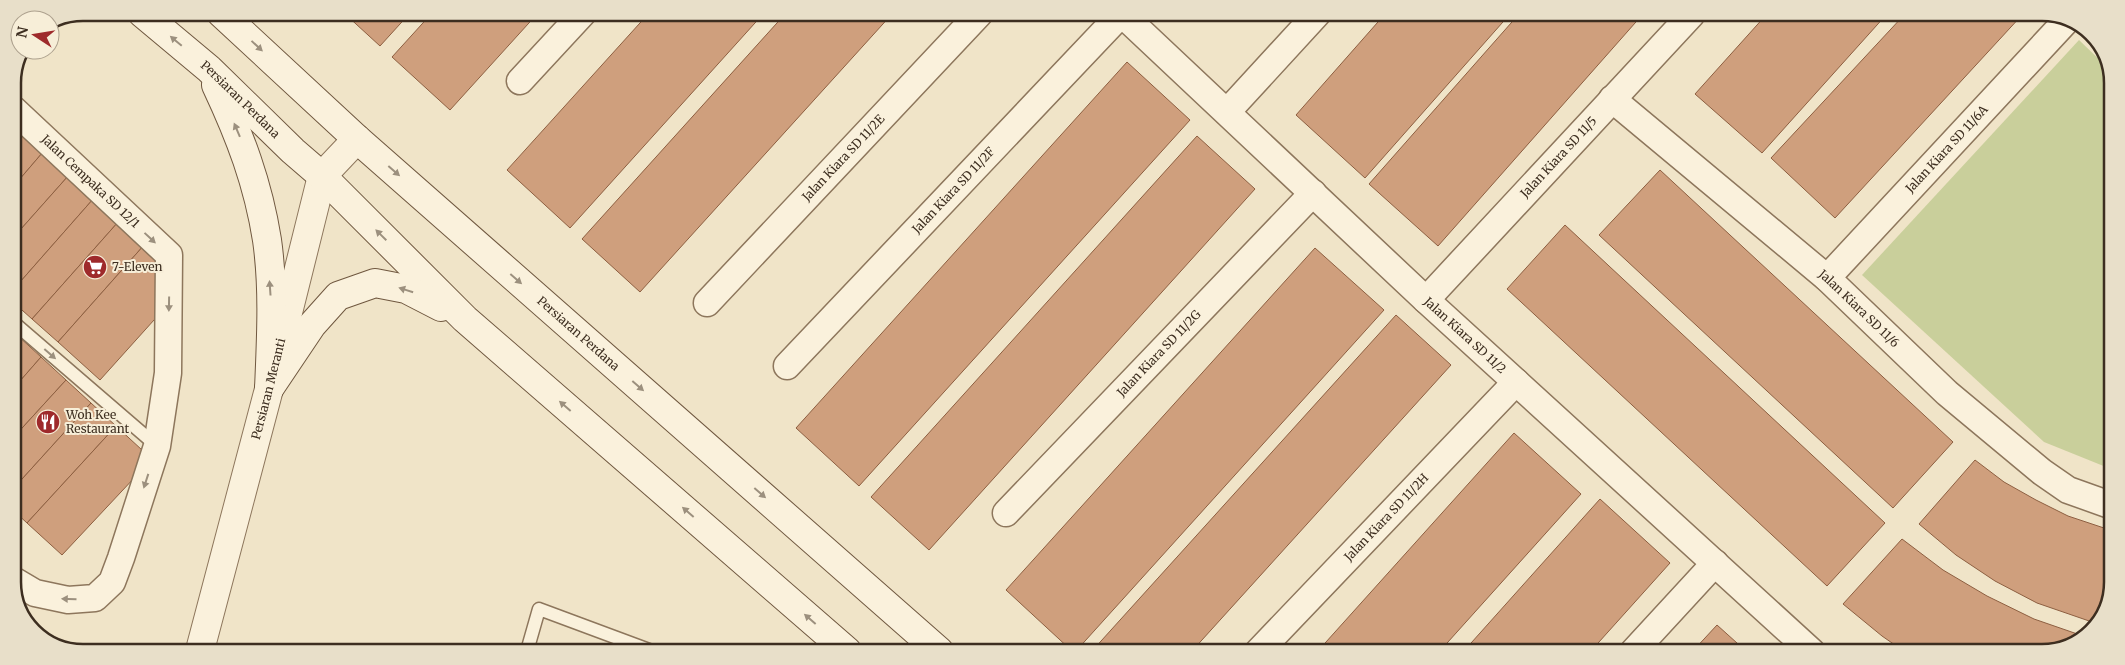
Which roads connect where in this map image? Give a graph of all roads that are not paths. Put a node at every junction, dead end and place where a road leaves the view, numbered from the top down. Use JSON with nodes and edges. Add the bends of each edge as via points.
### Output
{"nodes":[{"id":1,"x":151,"y":21,"type":"edge"},
{"id":2,"x":230,"y":21,"type":"edge"},
{"id":3,"x":576,"y":21,"type":"edge"},
{"id":4,"x":973,"y":21,"type":"edge"},
{"id":5,"x":1115,"y":21,"type":"edge"},
{"id":6,"x":1129,"y":21,"type":"edge"},
{"id":7,"x":1310,"y":21,"type":"edge"},
{"id":8,"x":1685,"y":21,"type":"edge"},
{"id":9,"x":2062,"y":25,"type":"edge"},
{"id":10,"x":209,"y":70,"type":"junction"},
{"id":11,"x":520,"y":81,"type":"dead end"},
{"id":12,"x":1612,"y":100,"type":"junction"},
{"id":13,"x":1226,"y":112,"type":"junction"},
{"id":14,"x":21,"y":117,"type":"edge"},
{"id":15,"x":357,"y":139,"type":"junction"},
{"id":16,"x":322,"y":176,"type":"junction"},
{"id":17,"x":1313,"y":193,"type":"junction"},
{"id":18,"x":1827,"y":278,"type":"junction"},
{"id":19,"x":1426,"y":300,"type":"junction"},
{"id":20,"x":708,"y":303,"type":"dead end"},
{"id":21,"x":465,"y":319,"type":"junction"},
{"id":22,"x":21,"y":329,"type":"edge"},
{"id":23,"x":787,"y":366,"type":"dead end"},
{"id":24,"x":1516,"y":382,"type":"junction"},
{"id":25,"x":269,"y":389,"type":"junction"},
{"id":26,"x":157,"y":446,"type":"junction"},
{"id":27,"x":2104,"y":503,"type":"edge"},
{"id":28,"x":1006,"y":513,"type":"dead end"},
{"id":29,"x":1715,"y":564,"type":"junction"},
{"id":30,"x":21,"y":585,"type":"edge"},
{"id":31,"x":202,"y":644,"type":"edge"},
{"id":32,"x":529,"y":644,"type":"edge"},
{"id":33,"x":633,"y":644,"type":"edge"},
{"id":34,"x":839,"y":644,"type":"edge"},
{"id":35,"x":931,"y":644,"type":"edge"},
{"id":36,"x":1266,"y":644,"type":"edge"},
{"id":37,"x":1640,"y":644,"type":"edge"},
{"id":38,"x":1803,"y":644,"type":"edge"}],
"edges":[{"from":10,"to":1,"type":"main road","name":"Persiaran Perdana","one_way":true},
{"from":2,"to":15,"type":"main road","name":"Persiaran Perdana","one_way":true},
{"from":3,"to":11,"type":"street"},
{"from":4,"to":20,"type":"street","name":"Jalan Kiara SD 11/2E"},
{"from":5,"to":23,"type":"street","name":"Jalan Kiara SD 11/2F"},
{"from":6,"to":13,"type":"street","name":"Jalan Kiara SD 11/2"},
{"from":7,"to":13,"type":"street"},
{"from":8,"to":12,"type":"street","name":"Jalan Kiara SD 11/5"},
{"from":9,"to":18,"type":"street","name":"Jalan Kiara SD 11/6A"},
{"from":10,"to":16,"type":"main road","name":"Persiaran Perdana"},
{"from":25,"to":10,"type":"main road","one_way":true,"via":[[272,308],[267,241],[256,186],[240,134]]},
{"from":12,"to":18,"type":"street","name":"Jalan Kiara SD 11/6"},
{"from":12,"to":19,"type":"street","name":"Jalan Kiara SD 11/5"},
{"from":13,"to":17,"type":"street","name":"Jalan Kiara SD 11/2"},
{"from":14,"to":26,"type":"street","name":"Jalan Cempaka SD 12/1","one_way":true,"via":[[169,255],[168,373]]},
{"from":15,"to":16,"type":"main road","name":"Persiaran Meranti"},
{"from":15,"to":35,"type":"main road","name":"Persiaran Perdana","one_way":true},
{"from":21,"to":16,"type":"main road","name":"Persiaran Perdana","one_way":true},
{"from":16,"to":25,"type":"main road","name":"Persiaran Meranti"},
{"from":17,"to":19,"type":"street","name":"Jalan Kiara SD 11/2"},
{"from":17,"to":28,"type":"street","name":"Jalan Kiara SD 11/2G"},
{"from":18,"to":27,"type":"street","name":"Jalan Kiara SD 11/6","via":[[1948,394],[2042,472],[2068,490]]},
{"from":19,"to":24,"type":"street","name":"Jalan Kiara SD 11/2"},
{"from":21,"to":25,"type":"main road","one_way":true,"via":[[406,289],[375,283],[338,296],[312,325]]},
{"from":34,"to":21,"type":"main road","name":"Persiaran Perdana","one_way":true},
{"from":22,"to":26,"type":"lane","one_way":true},
{"from":24,"to":29,"type":"street","name":"Jalan Kiara SD 11/2"},
{"from":24,"to":36,"type":"street","name":"Jalan Kiara SD 11/2H"},
{"from":25,"to":31,"type":"main road","name":"Persiaran Meranti"},
{"from":26,"to":30,"type":"street","one_way":true,"via":[[112,582],[95,598],[68,600],[35,593]]},
{"from":29,"to":37,"type":"street"},
{"from":29,"to":38,"type":"street","name":"Jalan Kiara SD 11/2"},
{"from":32,"to":33,"type":"lane","via":[[539,609]]}]}
